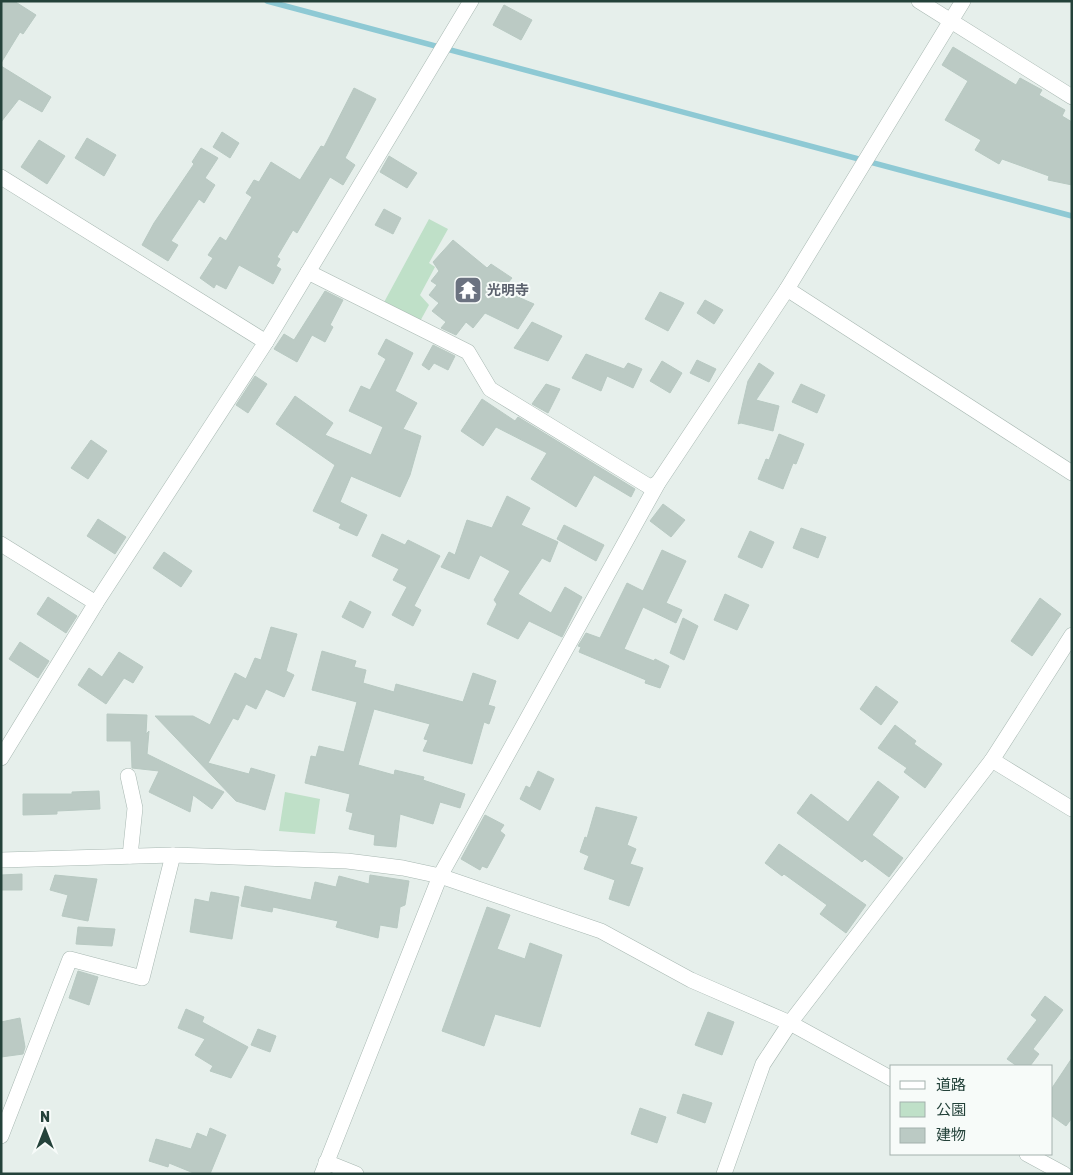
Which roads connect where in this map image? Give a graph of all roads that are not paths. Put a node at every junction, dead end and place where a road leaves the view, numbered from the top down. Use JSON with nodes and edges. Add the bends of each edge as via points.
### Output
{"nodes":[{"id":1,"x":471,"y":1,"type":"edge"},
{"id":2,"x":918,"y":1,"type":"edge"},
{"id":3,"x":963,"y":1,"type":"edge"},
{"id":4,"x":950,"y":21,"type":"junction"},
{"id":5,"x":1072,"y":97,"type":"edge"},
{"id":6,"x":1,"y":177,"type":"edge"},
{"id":7,"x":308,"y":272,"type":"junction"},
{"id":8,"x":786,"y":289,"type":"junction"},
{"id":9,"x":266,"y":342,"type":"junction"},
{"id":10,"x":1072,"y":473,"type":"edge"},
{"id":11,"x":658,"y":484,"type":"junction"},
{"id":12,"x":1,"y":544,"type":"edge"},
{"id":13,"x":96,"y":603,"type":"junction"},
{"id":14,"x":1072,"y":635,"type":"edge"},
{"id":15,"x":1,"y":758,"type":"edge"},
{"id":16,"x":992,"y":760,"type":"junction"},
{"id":17,"x":128,"y":776,"type":"dead end"},
{"id":18,"x":1072,"y":809,"type":"edge"},
{"id":19,"x":173,"y":855,"type":"junction"},
{"id":20,"x":130,"y":856,"type":"junction"},
{"id":21,"x":1,"y":860,"type":"edge"},
{"id":22,"x":440,"y":876,"type":"junction"},
{"id":23,"x":790,"y":1023,"type":"junction"},
{"id":24,"x":890,"y":1078,"type":"edge"},
{"id":25,"x":1,"y":1136,"type":"edge"},
{"id":26,"x":1029,"y":1155,"type":"edge"},
{"id":27,"x":324,"y":1168,"type":"edge"},
{"id":28,"x":356,"y":1174,"type":"edge"},
{"id":29,"x":724,"y":1174,"type":"edge"},
{"id":30,"x":1064,"y":1174,"type":"edge"}],
"edges":[{"from":1,"to":7,"type":"street"},
{"from":2,"to":4,"type":"street"},
{"from":3,"to":4,"type":"street"},
{"from":4,"to":5,"type":"street"},
{"from":4,"to":8,"type":"street"},
{"from":6,"to":9,"type":"street"},
{"from":7,"to":9,"type":"street"},
{"from":7,"to":11,"type":"street","via":[[468,352],[490,389],[650,487]]},
{"from":8,"to":10,"type":"street"},
{"from":8,"to":11,"type":"street"},
{"from":9,"to":13,"type":"street"},
{"from":11,"to":22,"type":"street"},
{"from":12,"to":13,"type":"street"},
{"from":13,"to":15,"type":"street"},
{"from":14,"to":16,"type":"street"},
{"from":16,"to":18,"type":"street"},
{"from":16,"to":23,"type":"street"},
{"from":17,"to":20,"type":"street","via":[[135,808]]},
{"from":19,"to":20,"type":"street"},
{"from":19,"to":22,"type":"street","via":[[347,861]]},
{"from":19,"to":25,"type":"street","via":[[142,978],[70,959]]},
{"from":20,"to":21,"type":"street"},
{"from":22,"to":23,"type":"street","via":[[601,931],[691,980]]},
{"from":22,"to":27,"type":"street"},
{"from":23,"to":24,"type":"street"},
{"from":23,"to":29,"type":"street","via":[[763,1064]]},
{"from":26,"to":30,"type":"street"},
{"from":27,"to":28,"type":"street"}]}
